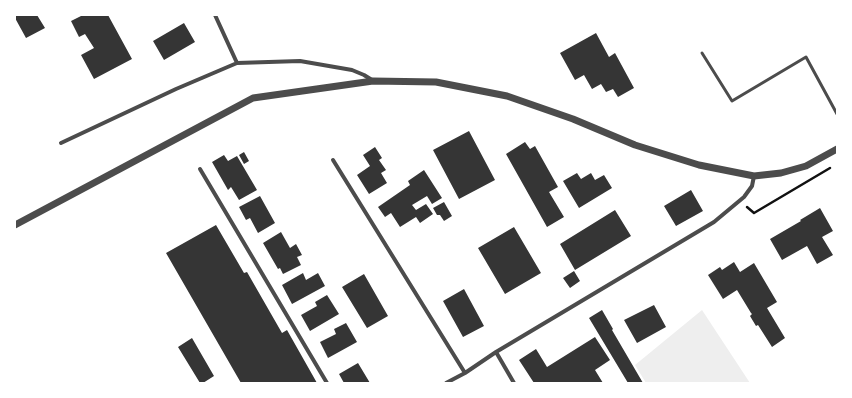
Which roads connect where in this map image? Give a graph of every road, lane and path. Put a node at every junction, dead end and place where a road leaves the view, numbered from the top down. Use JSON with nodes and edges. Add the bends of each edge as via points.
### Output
{"nodes":[{"id":1,"x":214,"y":15,"type":"edge"},
{"id":2,"x":702,"y":53,"type":"dead end"},
{"id":3,"x":237,"y":63,"type":"junction"},
{"id":4,"x":373,"y":81,"type":"junction"},
{"id":5,"x":837,"y":114,"type":"edge"},
{"id":6,"x":61,"y":143,"type":"dead end"},
{"id":7,"x":837,"y":148,"type":"edge"},
{"id":8,"x":333,"y":160,"type":"dead end"},
{"id":9,"x":830,"y":168,"type":"dead end"},
{"id":10,"x":200,"y":169,"type":"dead end"},
{"id":11,"x":754,"y":176,"type":"junction"},
{"id":12,"x":740,"y":201,"type":"junction"},
{"id":13,"x":15,"y":225,"type":"edge"},
{"id":14,"x":496,"y":352,"type":"junction"},
{"id":15,"x":465,"y":373,"type":"junction"},
{"id":16,"x":327,"y":383,"type":"edge"},
{"id":17,"x":446,"y":383,"type":"edge"},
{"id":18,"x":514,"y":383,"type":"edge"}],
"edges":[{"from":1,"to":3,"type":"street"},
{"from":2,"to":5,"type":"lane","via":[[732,101],[806,57]]},
{"from":3,"to":4,"type":"street","via":[[300,61],[352,70]]},
{"from":3,"to":6,"type":"street"},
{"from":4,"to":11,"type":"street","via":[[436,82],[507,96],[573,119],[635,145],[699,165]]},
{"from":4,"to":13,"type":"street","via":[[253,98]]},
{"from":7,"to":11,"type":"street","via":[[806,166],[781,173]]},
{"from":8,"to":15,"type":"street"},
{"from":9,"to":12,"type":"path","via":[[754,212]]},
{"from":10,"to":16,"type":"street"},
{"from":11,"to":12,"type":"street","via":[[752,186]]},
{"from":12,"to":14,"type":"street","via":[[714,222]]},
{"from":14,"to":15,"type":"street"},
{"from":14,"to":18,"type":"street"},
{"from":15,"to":17,"type":"street"}]}
